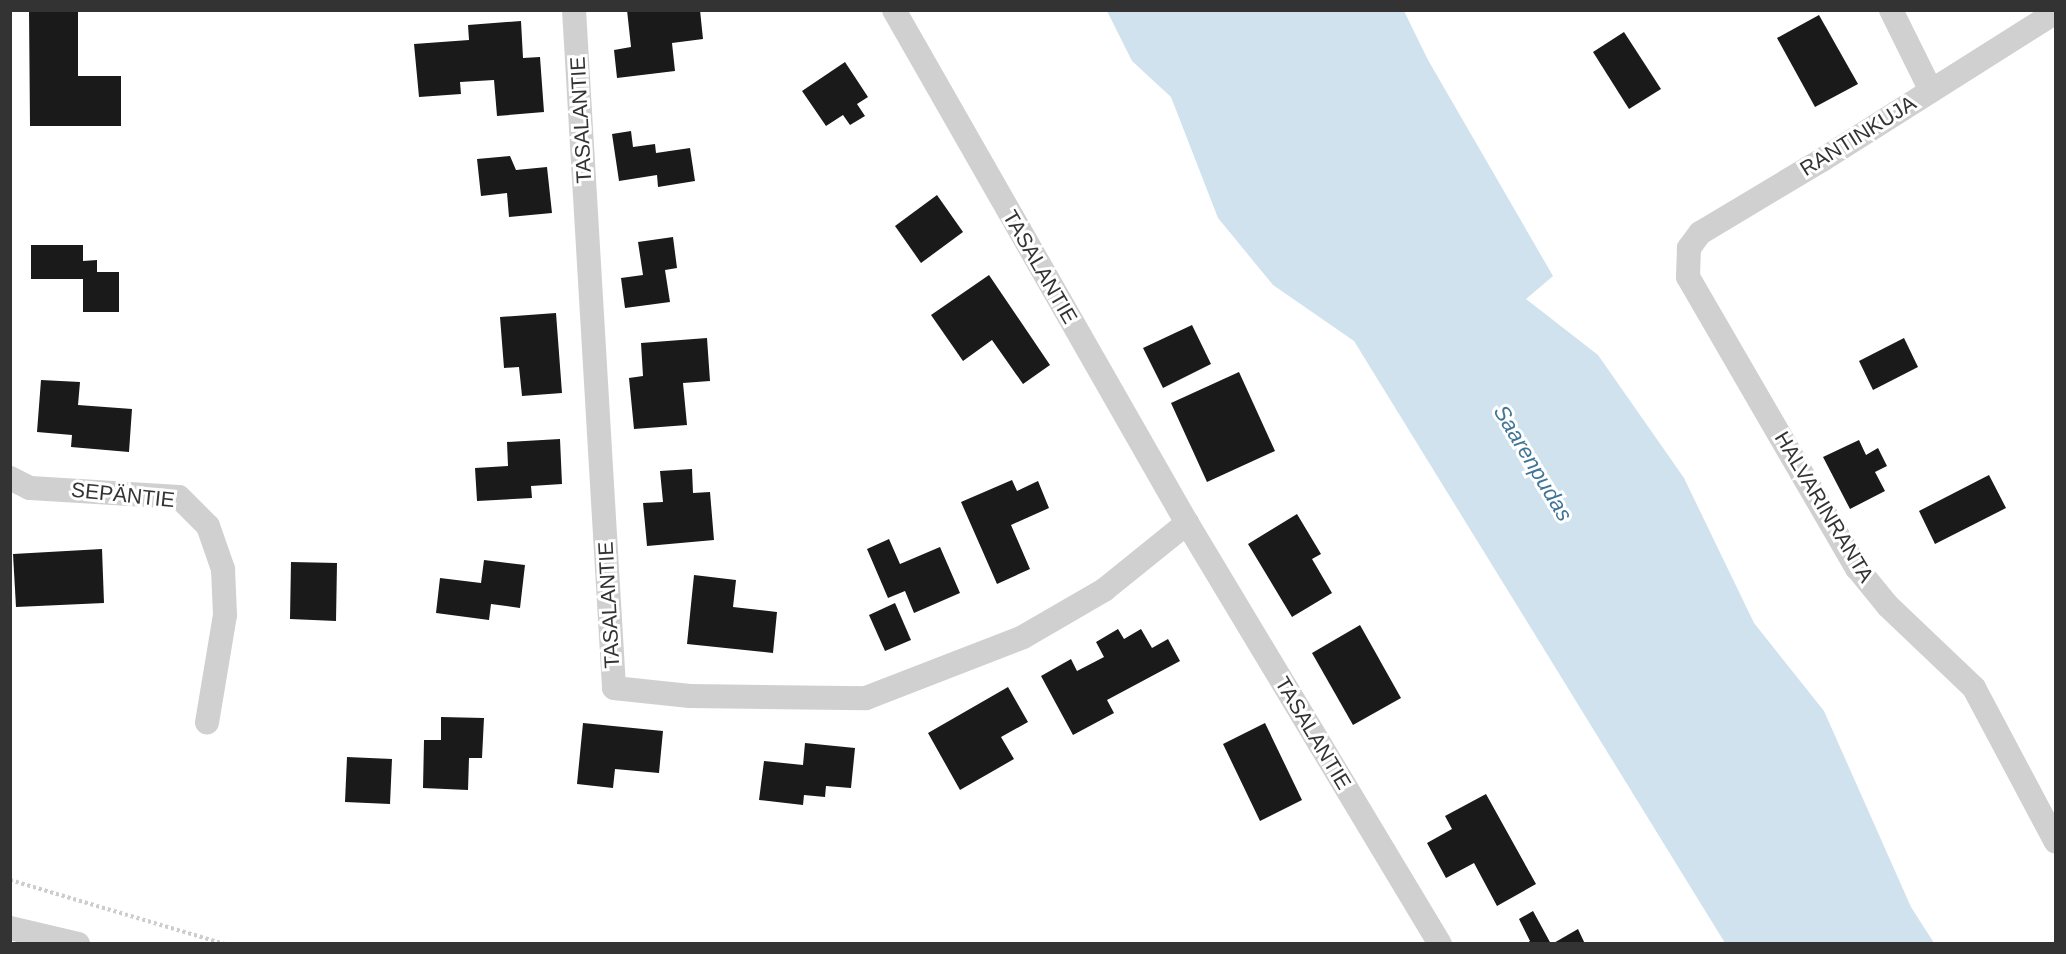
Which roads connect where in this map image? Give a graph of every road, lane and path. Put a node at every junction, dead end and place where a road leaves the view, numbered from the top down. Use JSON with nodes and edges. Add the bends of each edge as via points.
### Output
{"nodes":[{"id":1,"x":574,"y":10,"type":"edge"},
{"id":2,"x":894,"y":10,"type":"edge"},
{"id":3,"x":1891,"y":10,"type":"edge"},
{"id":4,"x":2055,"y":12,"type":"edge"},
{"id":5,"x":1931,"y":91,"type":"junction"},
{"id":6,"x":1688,"y":277,"type":"joint"},
{"id":7,"x":10,"y":478,"type":"edge"},
{"id":8,"x":1187,"y":524,"type":"junction"},
{"id":9,"x":207,"y":722,"type":"dead end"},
{"id":10,"x":2055,"y":842,"type":"edge"},
{"id":11,"x":10,"y":880,"type":"edge"},
{"id":12,"x":10,"y":928,"type":"edge"},
{"id":13,"x":78,"y":944,"type":"edge"},
{"id":14,"x":225,"y":944,"type":"edge"},
{"id":15,"x":1440,"y":944,"type":"edge"}],
"edges":[{"from":1,"to":8,"type":"street","name":"TASALANTIE","via":[[614,688],[690,696],[866,698],[1023,637],[1104,590]]},
{"from":2,"to":8,"type":"street","name":"TASALANTIE"},
{"from":3,"to":5,"type":"street"},
{"from":4,"to":5,"type":"street","name":"RANTINKUJA"},
{"from":5,"to":6,"type":"street","name":"RANTINKUJA","via":[[1700,233],[1689,248]]},
{"from":6,"to":10,"type":"street","name":"HALVARINRANTA","via":[[1857,568],[1888,606],[1974,688]]},
{"from":7,"to":9,"type":"street","name":"SEPÄNTIE","via":[[30,488],[179,497],[208,526],[223,569],[225,615]]},
{"from":8,"to":15,"type":"street","name":"TASALANTIE"},
{"from":11,"to":14,"type":"path"},
{"from":12,"to":13,"type":"street"}]}
